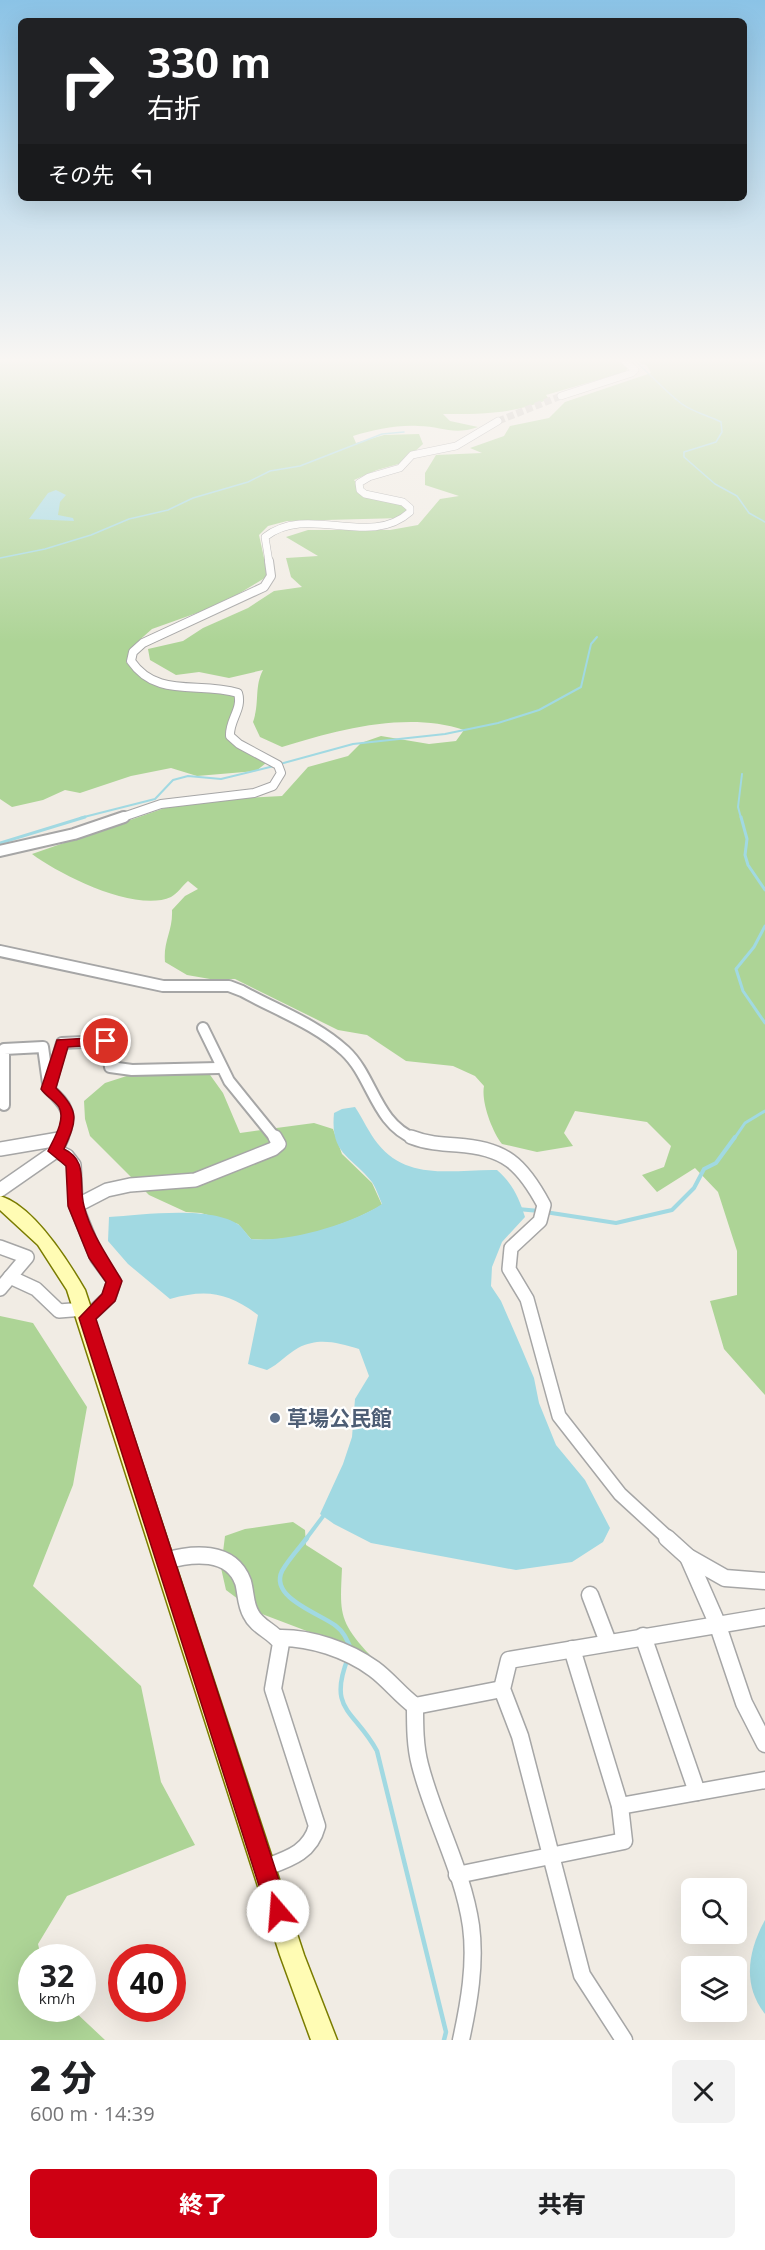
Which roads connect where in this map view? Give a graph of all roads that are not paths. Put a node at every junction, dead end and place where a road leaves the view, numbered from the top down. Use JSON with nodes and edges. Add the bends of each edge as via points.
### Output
{"nodes":[{"id":1,"x":426,"y":452,"type":"edge"},
{"id":2,"x":0,"y":851,"type":"edge"},
{"id":3,"x":0,"y":951,"type":"edge"},
{"id":4,"x":203,"y":1028,"type":"dead end"},
{"id":5,"x":218,"y":1068,"type":"junction"},
{"id":6,"x":48,"y":1089,"type":"junction"},
{"id":7,"x":4,"y":1105,"type":"dead end"},
{"id":8,"x":58,"y":1145,"type":"junction"},
{"id":9,"x":0,"y":1149,"type":"edge"},
{"id":10,"x":0,"y":1190,"type":"edge"},
{"id":11,"x":0,"y":1202,"type":"edge"},
{"id":12,"x":76,"y":1206,"type":"junction"},
{"id":13,"x":0,"y":1247,"type":"edge"},
{"id":14,"x":10,"y":1277,"type":"junction"},
{"id":15,"x":0,"y":1289,"type":"edge"},
{"id":16,"x":85,"y":1313,"type":"junction"},
{"id":17,"x":688,"y":1557,"type":"junction"},
{"id":18,"x":165,"y":1561,"type":"junction"},
{"id":19,"x":765,"y":1581,"type":"edge"},
{"id":20,"x":591,"y":1595,"type":"dead end"},
{"id":21,"x":765,"y":1617,"type":"edge"},
{"id":22,"x":717,"y":1623,"type":"junction"},
{"id":23,"x":643,"y":1636,"type":"junction"},
{"id":24,"x":278,"y":1638,"type":"junction"},
{"id":25,"x":608,"y":1642,"type":"junction"},
{"id":26,"x":572,"y":1649,"type":"junction"},
{"id":27,"x":502,"y":1689,"type":"junction"},
{"id":28,"x":415,"y":1706,"type":"junction"},
{"id":29,"x":765,"y":1744,"type":"edge"},
{"id":30,"x":765,"y":1780,"type":"edge"},
{"id":31,"x":697,"y":1792,"type":"junction"},
{"id":32,"x":620,"y":1806,"type":"junction"},
{"id":33,"x":552,"y":1854,"type":"junction"},
{"id":34,"x":264,"y":1868,"type":"junction"},
{"id":35,"x":457,"y":1875,"type":"junction"},
{"id":36,"x":324,"y":2040,"type":"edge"},
{"id":37,"x":461,"y":2040,"type":"edge"},
{"id":38,"x":624,"y":2040,"type":"edge"}],
"edges":[{"from":1,"to":2,"type":"street","via":[[412,455],[400,468],[359,483],[365,494],[403,502],[410,508],[402,522],[381,526],[302,524],[274,529],[265,537],[271,571],[264,587],[143,643],[133,652],[130,662],[137,674],[158,684],[218,687],[238,693],[240,704],[230,736],[278,765],[281,773],[273,786],[254,793],[161,804],[74,834]]},
{"from":3,"to":17,"type":"street","via":[[163,986],[229,986],[242,991],[331,1040],[347,1053],[355,1061],[377,1106],[405,1134],[433,1143],[497,1150],[518,1162],[544,1205],[540,1221],[511,1248],[509,1269],[527,1299],[559,1416],[620,1494]]},
{"from":4,"to":5,"type":"street"},
{"from":5,"to":6,"type":"street","via":[[110,1067],[106,1041],[62,1043]]},
{"from":5,"to":12,"type":"street","via":[[275,1134],[279,1144],[195,1180],[107,1190]]},
{"from":6,"to":7,"type":"street","via":[[43,1047],[4,1049]]},
{"from":6,"to":8,"type":"street","via":[[66,1106],[68,1114]]},
{"from":8,"to":9,"type":"street"},
{"from":8,"to":10,"type":"street"},
{"from":8,"to":12,"type":"street","via":[[74,1166]]},
{"from":11,"to":16,"type":"street","via":[[27,1220],[58,1257]]},
{"from":12,"to":16,"type":"street","via":[[97,1258],[114,1281],[109,1297]]},
{"from":13,"to":14,"type":"street","via":[[27,1257]]},
{"from":14,"to":15,"type":"street"},
{"from":14,"to":16,"type":"street","via":[[38,1290],[61,1313]]},
{"from":16,"to":18,"type":"street"},
{"from":17,"to":19,"type":"street","via":[[725,1578]]},
{"from":17,"to":22,"type":"street"},
{"from":18,"to":24,"type":"street","via":[[204,1554],[227,1562],[241,1576],[249,1612],[256,1623]]},
{"from":18,"to":34,"type":"street"},
{"from":20,"to":25,"type":"street"},
{"from":21,"to":22,"type":"street"},
{"from":22,"to":23,"type":"street"},
{"from":22,"to":29,"type":"street","via":[[744,1703]]},
{"from":23,"to":25,"type":"street"},
{"from":23,"to":31,"type":"street"},
{"from":24,"to":28,"type":"street","via":[[313,1642],[372,1667]]},
{"from":24,"to":34,"type":"street","via":[[281,1643],[273,1689],[317,1826],[315,1839],[308,1848]]},
{"from":25,"to":26,"type":"street"},
{"from":26,"to":27,"type":"street","via":[[509,1660]]},
{"from":26,"to":32,"type":"street"},
{"from":27,"to":28,"type":"street"},
{"from":27,"to":33,"type":"street","via":[[520,1736]]},
{"from":28,"to":35,"type":"street","via":[[413,1726],[433,1814]]},
{"from":30,"to":31,"type":"street"},
{"from":31,"to":32,"type":"street"},
{"from":32,"to":33,"type":"street","via":[[624,1841]]},
{"from":33,"to":35,"type":"street"},
{"from":33,"to":38,"type":"street","via":[[582,1975]]},
{"from":34,"to":36,"type":"street"},
{"from":35,"to":37,"type":"street","via":[[471,1925],[473,1953]]}]}
